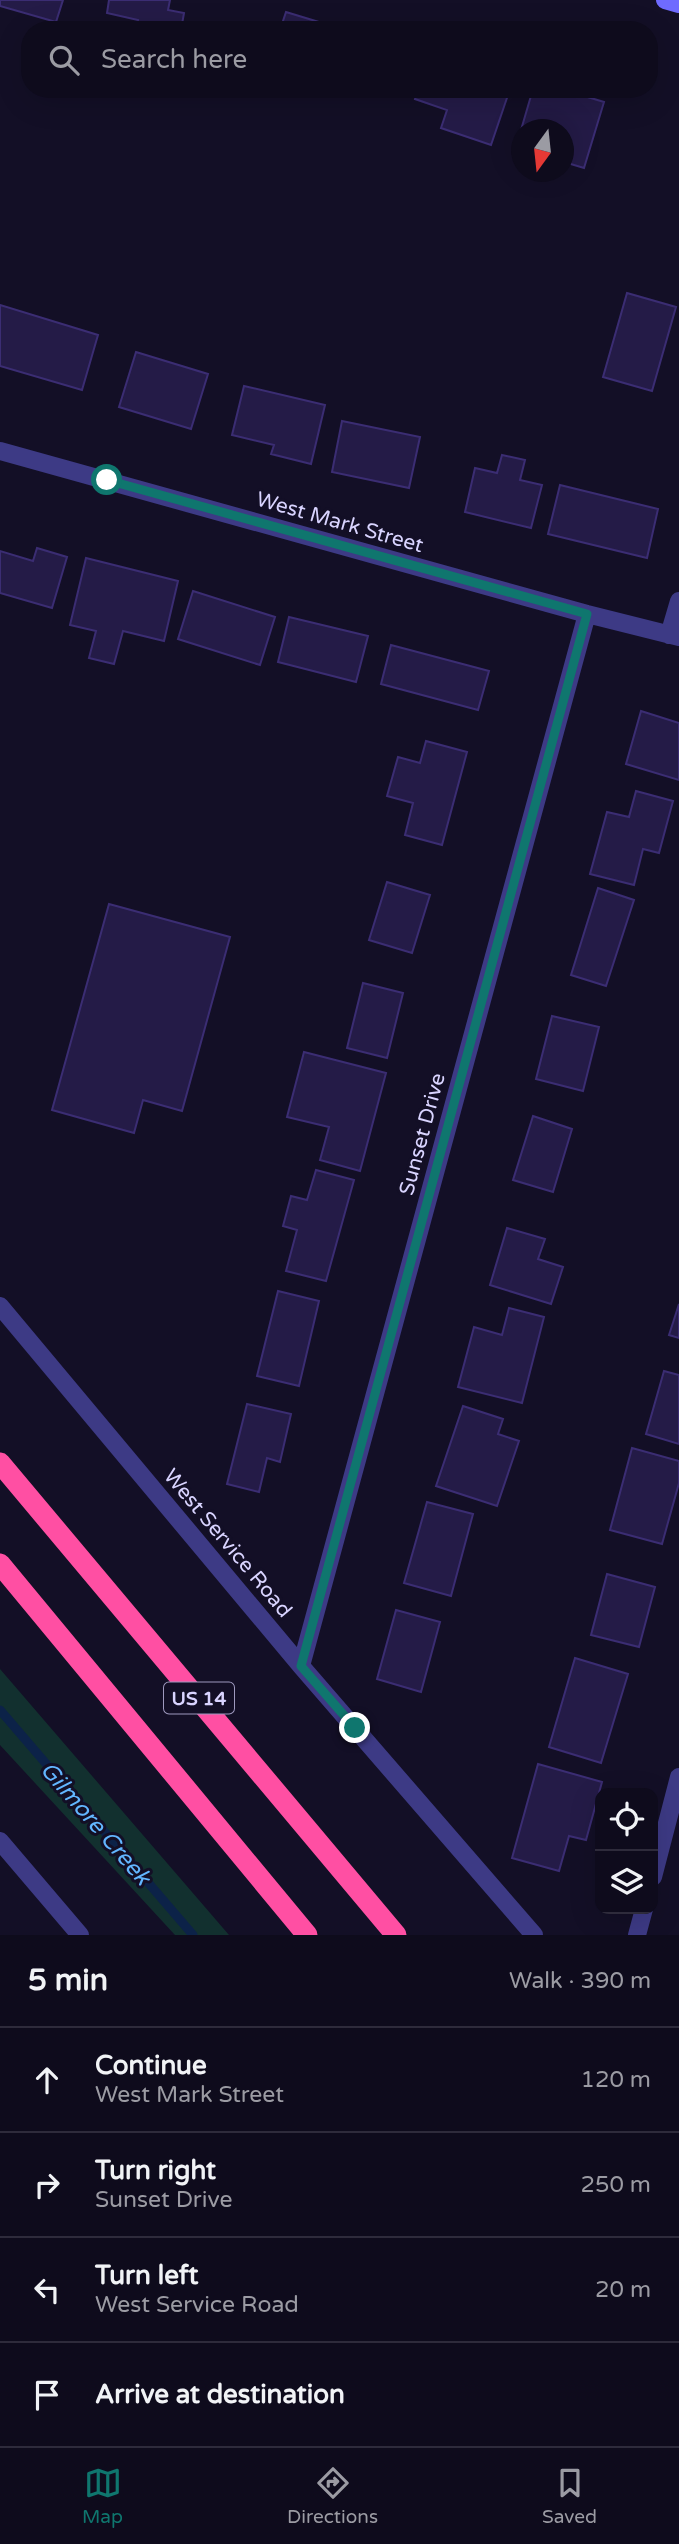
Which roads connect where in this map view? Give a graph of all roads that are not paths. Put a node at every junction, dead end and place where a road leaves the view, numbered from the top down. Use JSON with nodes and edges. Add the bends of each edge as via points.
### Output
{"nodes":[{"id":1,"x":665,"y":0,"type":"edge"},
{"id":2,"x":679,"y":4,"type":"edge"},
{"id":3,"x":0,"y":451,"type":"edge"},
{"id":4,"x":679,"y":601,"type":"edge"},
{"id":5,"x":587,"y":614,"type":"junction"},
{"id":6,"x":674,"y":636,"type":"edge"},
{"id":7,"x":0,"y":1306,"type":"edge"},
{"id":8,"x":0,"y":1463,"type":"edge"},
{"id":9,"x":0,"y":1564,"type":"edge"},
{"id":10,"x":301,"y":1666,"type":"junction"},
{"id":11,"x":679,"y":1777,"type":"edge"},
{"id":12,"x":0,"y":1841,"type":"edge"},
{"id":13,"x":658,"y":1858,"type":"edge"},
{"id":14,"x":643,"y":1914,"type":"edge"},
{"id":15,"x":80,"y":1935,"type":"edge"},
{"id":16,"x":307,"y":1935,"type":"edge"},
{"id":17,"x":396,"y":1935,"type":"edge"},
{"id":18,"x":534,"y":1935,"type":"edge"},
{"id":19,"x":638,"y":1935,"type":"edge"}],
"edges":[{"from":1,"to":2,"type":"street"},
{"from":3,"to":5,"type":"street","name":"West Mark Street"},
{"from":4,"to":6,"type":"street"},
{"from":5,"to":6,"type":"street","name":"West Mark Street"},
{"from":5,"to":10,"type":"street","name":"Sunset Drive"},
{"from":7,"to":10,"type":"street","name":"West Service Road"},
{"from":8,"to":17,"type":"highway","number":"US 14"},
{"from":9,"to":16,"type":"highway","number":"US 14"},
{"from":10,"to":18,"type":"street","name":"West Service Road"},
{"from":11,"to":13,"type":"street"},
{"from":12,"to":15,"type":"street"},
{"from":14,"to":19,"type":"street"}]}
